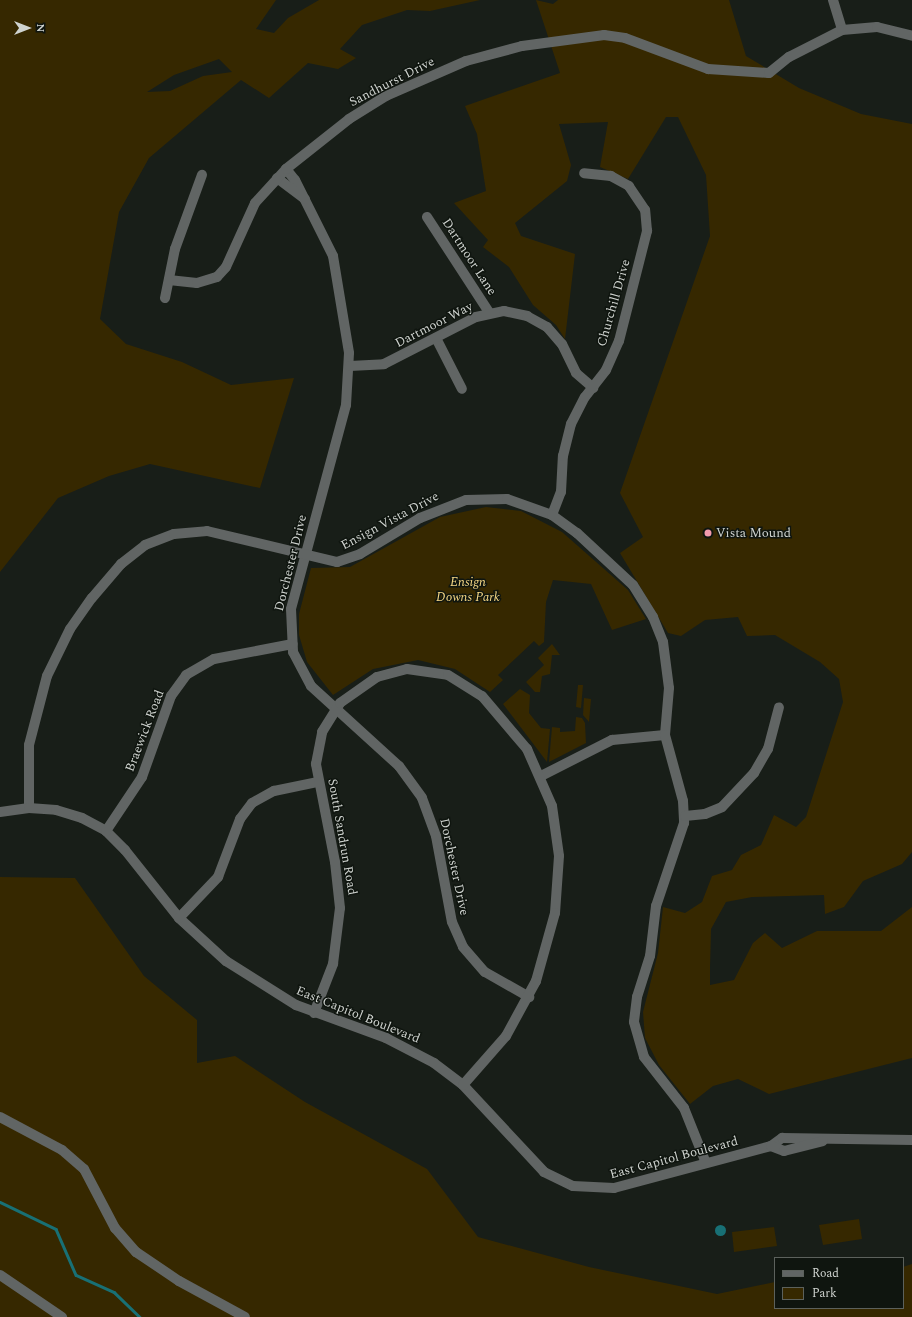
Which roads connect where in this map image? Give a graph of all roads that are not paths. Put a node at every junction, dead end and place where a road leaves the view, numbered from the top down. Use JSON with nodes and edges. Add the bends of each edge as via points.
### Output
{"nodes":[{"id":1,"x":833,"y":0,"type":"edge"},
{"id":2,"x":842,"y":30,"type":"junction"},
{"id":3,"x":912,"y":36,"type":"edge"},
{"id":4,"x":286,"y":169,"type":"junction"},
{"id":5,"x":584,"y":173,"type":"dead end"},
{"id":6,"x":202,"y":176,"type":"dead end"},
{"id":7,"x":277,"y":178,"type":"junction"},
{"id":8,"x":305,"y":199,"type":"junction"},
{"id":9,"x":427,"y":217,"type":"dead end"},
{"id":10,"x":169,"y":280,"type":"junction"},
{"id":11,"x":165,"y":298,"type":"dead end"},
{"id":12,"x":489,"y":312,"type":"junction"},
{"id":13,"x":436,"y":338,"type":"junction"},
{"id":14,"x":350,"y":366,"type":"junction"},
{"id":15,"x":593,"y":388,"type":"junction"},
{"id":16,"x":462,"y":389,"type":"dead end"},
{"id":17,"x":552,"y":516,"type":"junction"},
{"id":18,"x":305,"y":556,"type":"junction"},
{"id":19,"x":293,"y":644,"type":"junction"},
{"id":20,"x":779,"y":707,"type":"dead end"},
{"id":21,"x":335,"y":709,"type":"junction"},
{"id":22,"x":665,"y":735,"type":"junction"},
{"id":23,"x":541,"y":776,"type":"junction"},
{"id":24,"x":318,"y":782,"type":"junction"},
{"id":25,"x":29,"y":808,"type":"junction"},
{"id":26,"x":0,"y":812,"type":"edge"},
{"id":27,"x":685,"y":816,"type":"junction"},
{"id":28,"x":106,"y":831,"type":"junction"},
{"id":29,"x":179,"y":918,"type":"junction"},
{"id":30,"x":529,"y":997,"type":"junction"},
{"id":31,"x":314,"y":1013,"type":"junction"},
{"id":32,"x":464,"y":1085,"type":"junction"},
{"id":33,"x":0,"y":1117,"type":"edge"},
{"id":34,"x":912,"y":1140,"type":"edge"},
{"id":35,"x":706,"y":1163,"type":"junction"},
{"id":36,"x":0,"y":1275,"type":"edge"},
{"id":37,"x":62,"y":1317,"type":"edge"},
{"id":38,"x":246,"y":1317,"type":"edge"}],
"edges":[{"from":1,"to":2,"type":"street"},
{"from":2,"to":3,"type":"street","via":[[877,27]]},
{"from":2,"to":4,"type":"street","name":"Sandhurst Drive","via":[[789,57],[769,73],[708,69],[615,36],[522,46],[438,71],[386,96],[349,119]]},
{"from":4,"to":7,"type":"street","name":"Sandhurst Drive"},
{"from":4,"to":8,"type":"street","name":"Dorchester Drive"},
{"from":5,"to":15,"type":"street","name":"Churchill Drive","via":[[605,174],[624,182],[638,197],[647,223],[625,323],[606,370]]},
{"from":6,"to":10,"type":"street","via":[[175,249]]},
{"from":7,"to":8,"type":"street","name":"Dorchester Drive"},
{"from":7,"to":10,"type":"street","name":"Sandhurst Drive","via":[[252,210],[221,272],[202,283]]},
{"from":8,"to":14,"type":"street","name":"Dorchester Drive","via":[[325,235],[337,269]]},
{"from":9,"to":12,"type":"street","name":"Dartmoor Lane"},
{"from":10,"to":11,"type":"street"},
{"from":12,"to":13,"type":"street","name":"Dartmoor Way"},
{"from":12,"to":15,"type":"street","name":"Dartmoor Way","via":[[512,312],[540,323],[557,338],[576,372]]},
{"from":13,"to":14,"type":"street","name":"Dartmoor Way","via":[[384,364]]},
{"from":13,"to":16,"type":"street"},
{"from":14,"to":18,"type":"street","name":"Dorchester Drive","via":[[346,405]]},
{"from":15,"to":17,"type":"street","name":"Churchill Drive","via":[[579,406],[567,434],[561,492]]},
{"from":17,"to":18,"type":"street","name":"Ensign Vista Drive","via":[[507,499],[466,500],[420,518],[349,559],[330,562]]},
{"from":17,"to":22,"type":"street","name":"Ensign Vista Drive","via":[[577,533],[624,576],[653,617],[668,668]]},
{"from":18,"to":19,"type":"street","name":"Dorchester Drive","via":[[290,613]]},
{"from":18,"to":25,"type":"street","name":"Ensign Vista Drive","via":[[218,532],[196,531],[164,537],[129,557],[80,613],[46,676],[29,745]]},
{"from":19,"to":21,"type":"street","name":"Dorchester Drive","via":[[293,652],[303,675]]},
{"from":19,"to":28,"type":"street","name":"Braewick Road","via":[[214,659],[186,675],[171,696],[142,777]]},
{"from":20,"to":27,"type":"street","via":[[764,758],[733,798],[710,813]]},
{"from":21,"to":23,"type":"street","name":"South Sandrun Road","via":[[368,681],[387,673],[418,669],[443,674],[466,684],[509,725]]},
{"from":21,"to":24,"type":"street","name":"South Sandrun Road","via":[[319,741]]},
{"from":21,"to":30,"type":"street","name":"Dorchester Drive","via":[[399,766],[422,798],[436,836],[452,922],[463,947],[485,972]]},
{"from":22,"to":23,"type":"street","via":[[612,740]]},
{"from":22,"to":27,"type":"street","name":"Ensign Vista Drive"},
{"from":23,"to":30,"type":"street","name":"South Sandrun Road","via":[[555,822],[558,882],[548,948]]},
{"from":24,"to":29,"type":"street","via":[[274,791],[252,803],[240,819],[218,878]]},
{"from":24,"to":31,"type":"street","name":"South Sandrun Road","via":[[335,862],[340,908],[333,964]]},
{"from":25,"to":26,"type":"street","name":"East Capitol Boulevard"},
{"from":25,"to":28,"type":"street","name":"East Capitol Boulevard","via":[[69,813]]},
{"from":27,"to":35,"type":"street","name":"Ensign Vista Drive","via":[[682,838],[656,906],[650,956],[637,997],[634,1022],[644,1057],[684,1108]]},
{"from":28,"to":29,"type":"street","name":"East Capitol Boulevard","via":[[126,850]]},
{"from":29,"to":31,"type":"street","name":"East Capitol Boulevard","via":[[244,975]]},
{"from":30,"to":32,"type":"street","name":"South Sandrun Road","via":[[506,1036]]},
{"from":31,"to":32,"type":"street","name":"East Capitol Boulevard","via":[[401,1044]]},
{"from":32,"to":35,"type":"street","name":"East Capitol Boulevard","via":[[536,1164],[552,1177],[573,1186],[614,1188]]},
{"from":33,"to":38,"type":"street","via":[[62,1150],[84,1169],[116,1228],[136,1252],[185,1284]]},
{"from":34,"to":35,"type":"street","name":"East Capitol Boulevard","via":[[823,1141],[800,1136],[782,1138],[771,1146]]},
{"from":36,"to":37,"type":"street"}]}
